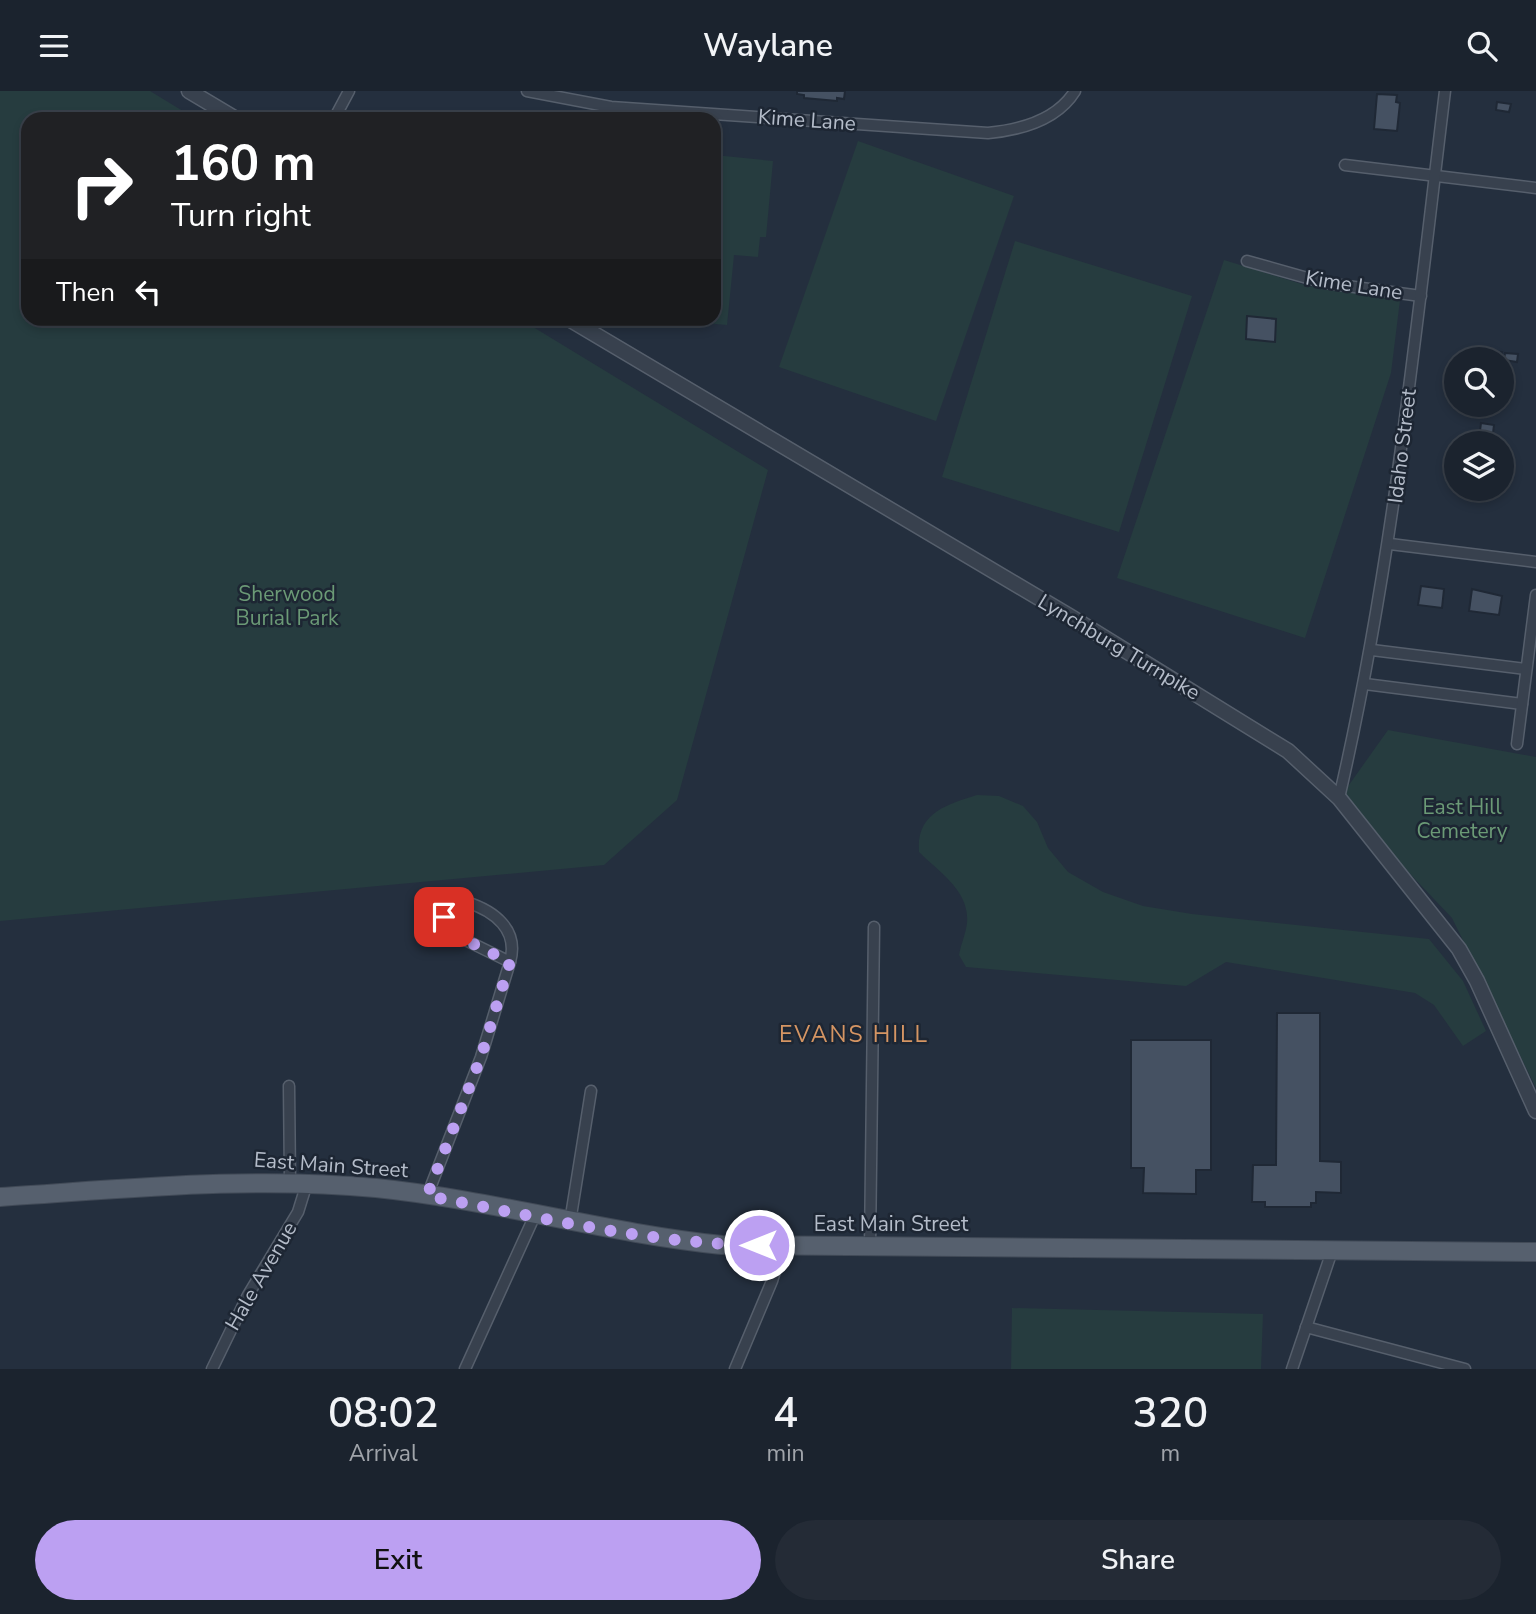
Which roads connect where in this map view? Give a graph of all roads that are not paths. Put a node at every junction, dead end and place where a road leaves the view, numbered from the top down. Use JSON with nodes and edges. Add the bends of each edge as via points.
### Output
{"nodes":[{"id":1,"x":190,"y":91,"type":"edge"},
{"id":2,"x":349,"y":91,"type":"edge"},
{"id":3,"x":527,"y":91,"type":"edge"},
{"id":4,"x":1075,"y":91,"type":"edge"},
{"id":5,"x":1445,"y":91,"type":"edge"},
{"id":6,"x":224,"y":112,"type":"edge"},
{"id":7,"x":338,"y":112,"type":"edge"},
{"id":8,"x":684,"y":112,"type":"edge"},
{"id":9,"x":721,"y":115,"type":"edge"},
{"id":10,"x":1345,"y":165,"type":"dead end"},
{"id":11,"x":1435,"y":176,"type":"junction"},
{"id":12,"x":1536,"y":188,"type":"edge"},
{"id":13,"x":1247,"y":261,"type":"dead end"},
{"id":14,"x":1421,"y":296,"type":"junction"},
{"id":15,"x":581,"y":326,"type":"edge"},
{"id":16,"x":1390,"y":544,"type":"junction"},
{"id":17,"x":1536,"y":562,"type":"edge"},
{"id":18,"x":1536,"y":595,"type":"edge"},
{"id":19,"x":1372,"y":650,"type":"junction"},
{"id":20,"x":1526,"y":669,"type":"junction"},
{"id":21,"x":1365,"y":684,"type":"junction"},
{"id":22,"x":1522,"y":704,"type":"junction"},
{"id":23,"x":1517,"y":744,"type":"dead end"},
{"id":24,"x":1339,"y":799,"type":"junction"},
{"id":25,"x":874,"y":927,"type":"dead end"},
{"id":26,"x":510,"y":962,"type":"junction"},
{"id":27,"x":289,"y":1086,"type":"dead end"},
{"id":28,"x":591,"y":1091,"type":"dead end"},
{"id":29,"x":1536,"y":1111,"type":"edge"},
{"id":30,"x":298,"y":1182,"type":"junction"},
{"id":31,"x":427,"y":1196,"type":"junction"},
{"id":32,"x":0,"y":1197,"type":"edge"},
{"id":33,"x":535,"y":1215,"type":"junction"},
{"id":34,"x":570,"y":1222,"type":"junction"},
{"id":35,"x":783,"y":1246,"type":"junction"},
{"id":36,"x":870,"y":1246,"type":"junction"},
{"id":37,"x":1332,"y":1251,"type":"junction"},
{"id":38,"x":1536,"y":1252,"type":"edge"},
{"id":39,"x":1306,"y":1327,"type":"junction"},
{"id":40,"x":212,"y":1369,"type":"edge"},
{"id":41,"x":466,"y":1369,"type":"edge"},
{"id":42,"x":735,"y":1369,"type":"edge"},
{"id":43,"x":1292,"y":1369,"type":"edge"},
{"id":44,"x":1465,"y":1369,"type":"edge"}],
"edges":[{"from":1,"to":6,"type":"street"},
{"from":2,"to":7,"type":"street"},
{"from":3,"to":8,"type":"street","name":"Kime Lane","via":[[611,107]]},
{"from":4,"to":9,"type":"street","name":"Kime Lane","via":[[1037,122],[988,133]]},
{"from":5,"to":11,"type":"street","name":"Idaho Street"},
{"from":10,"to":11,"type":"street"},
{"from":11,"to":12,"type":"street"},
{"from":11,"to":14,"type":"street","name":"Idaho Street"},
{"from":13,"to":14,"type":"street","name":"Kime Lane","via":[[1325,283]]},
{"from":14,"to":16,"type":"street","name":"Idaho Street"},
{"from":15,"to":24,"type":"street","name":"Lynchburg Turnpike","via":[[1257,729],[1314,773]]},
{"from":16,"to":17,"type":"street"},
{"from":16,"to":19,"type":"street","name":"Idaho Street"},
{"from":18,"to":20,"type":"street"},
{"from":19,"to":20,"type":"street"},
{"from":19,"to":21,"type":"street","name":"Idaho Street"},
{"from":20,"to":22,"type":"street"},
{"from":21,"to":22,"type":"street"},
{"from":21,"to":24,"type":"street","name":"Idaho Street"},
{"from":22,"to":23,"type":"street"},
{"from":24,"to":29,"type":"street","name":"Lynchburg Turnpike","via":[[1459,949]]},
{"from":25,"to":36,"type":"street"},
{"from":26,"to":26,"type":"street","via":[[514,948],[510,930],[476,906],[466,902],[451,906],[444,917],[451,933]]},
{"from":26,"to":31,"type":"street","via":[[481,1057]]},
{"from":27,"to":30,"type":"street","name":"Hale Avenue"},
{"from":28,"to":34,"type":"street"},
{"from":30,"to":31,"type":"main road","name":"East Main Street"},
{"from":30,"to":32,"type":"main road","name":"East Main Street"},
{"from":30,"to":40,"type":"street","name":"Hale Avenue","via":[[298,1212],[248,1295]]},
{"from":31,"to":33,"type":"main road","name":"East Main Street"},
{"from":33,"to":34,"type":"main road","name":"East Main Street"},
{"from":33,"to":41,"type":"street"},
{"from":34,"to":35,"type":"main road","name":"East Main Street","via":[[689,1242]]},
{"from":35,"to":36,"type":"main road","name":"East Main Street"},
{"from":35,"to":42,"type":"street"},
{"from":36,"to":37,"type":"main road","name":"East Main Street"},
{"from":37,"to":38,"type":"main road","name":"East Main Street"},
{"from":37,"to":39,"type":"street"},
{"from":39,"to":43,"type":"street"},
{"from":39,"to":44,"type":"street"}]}
